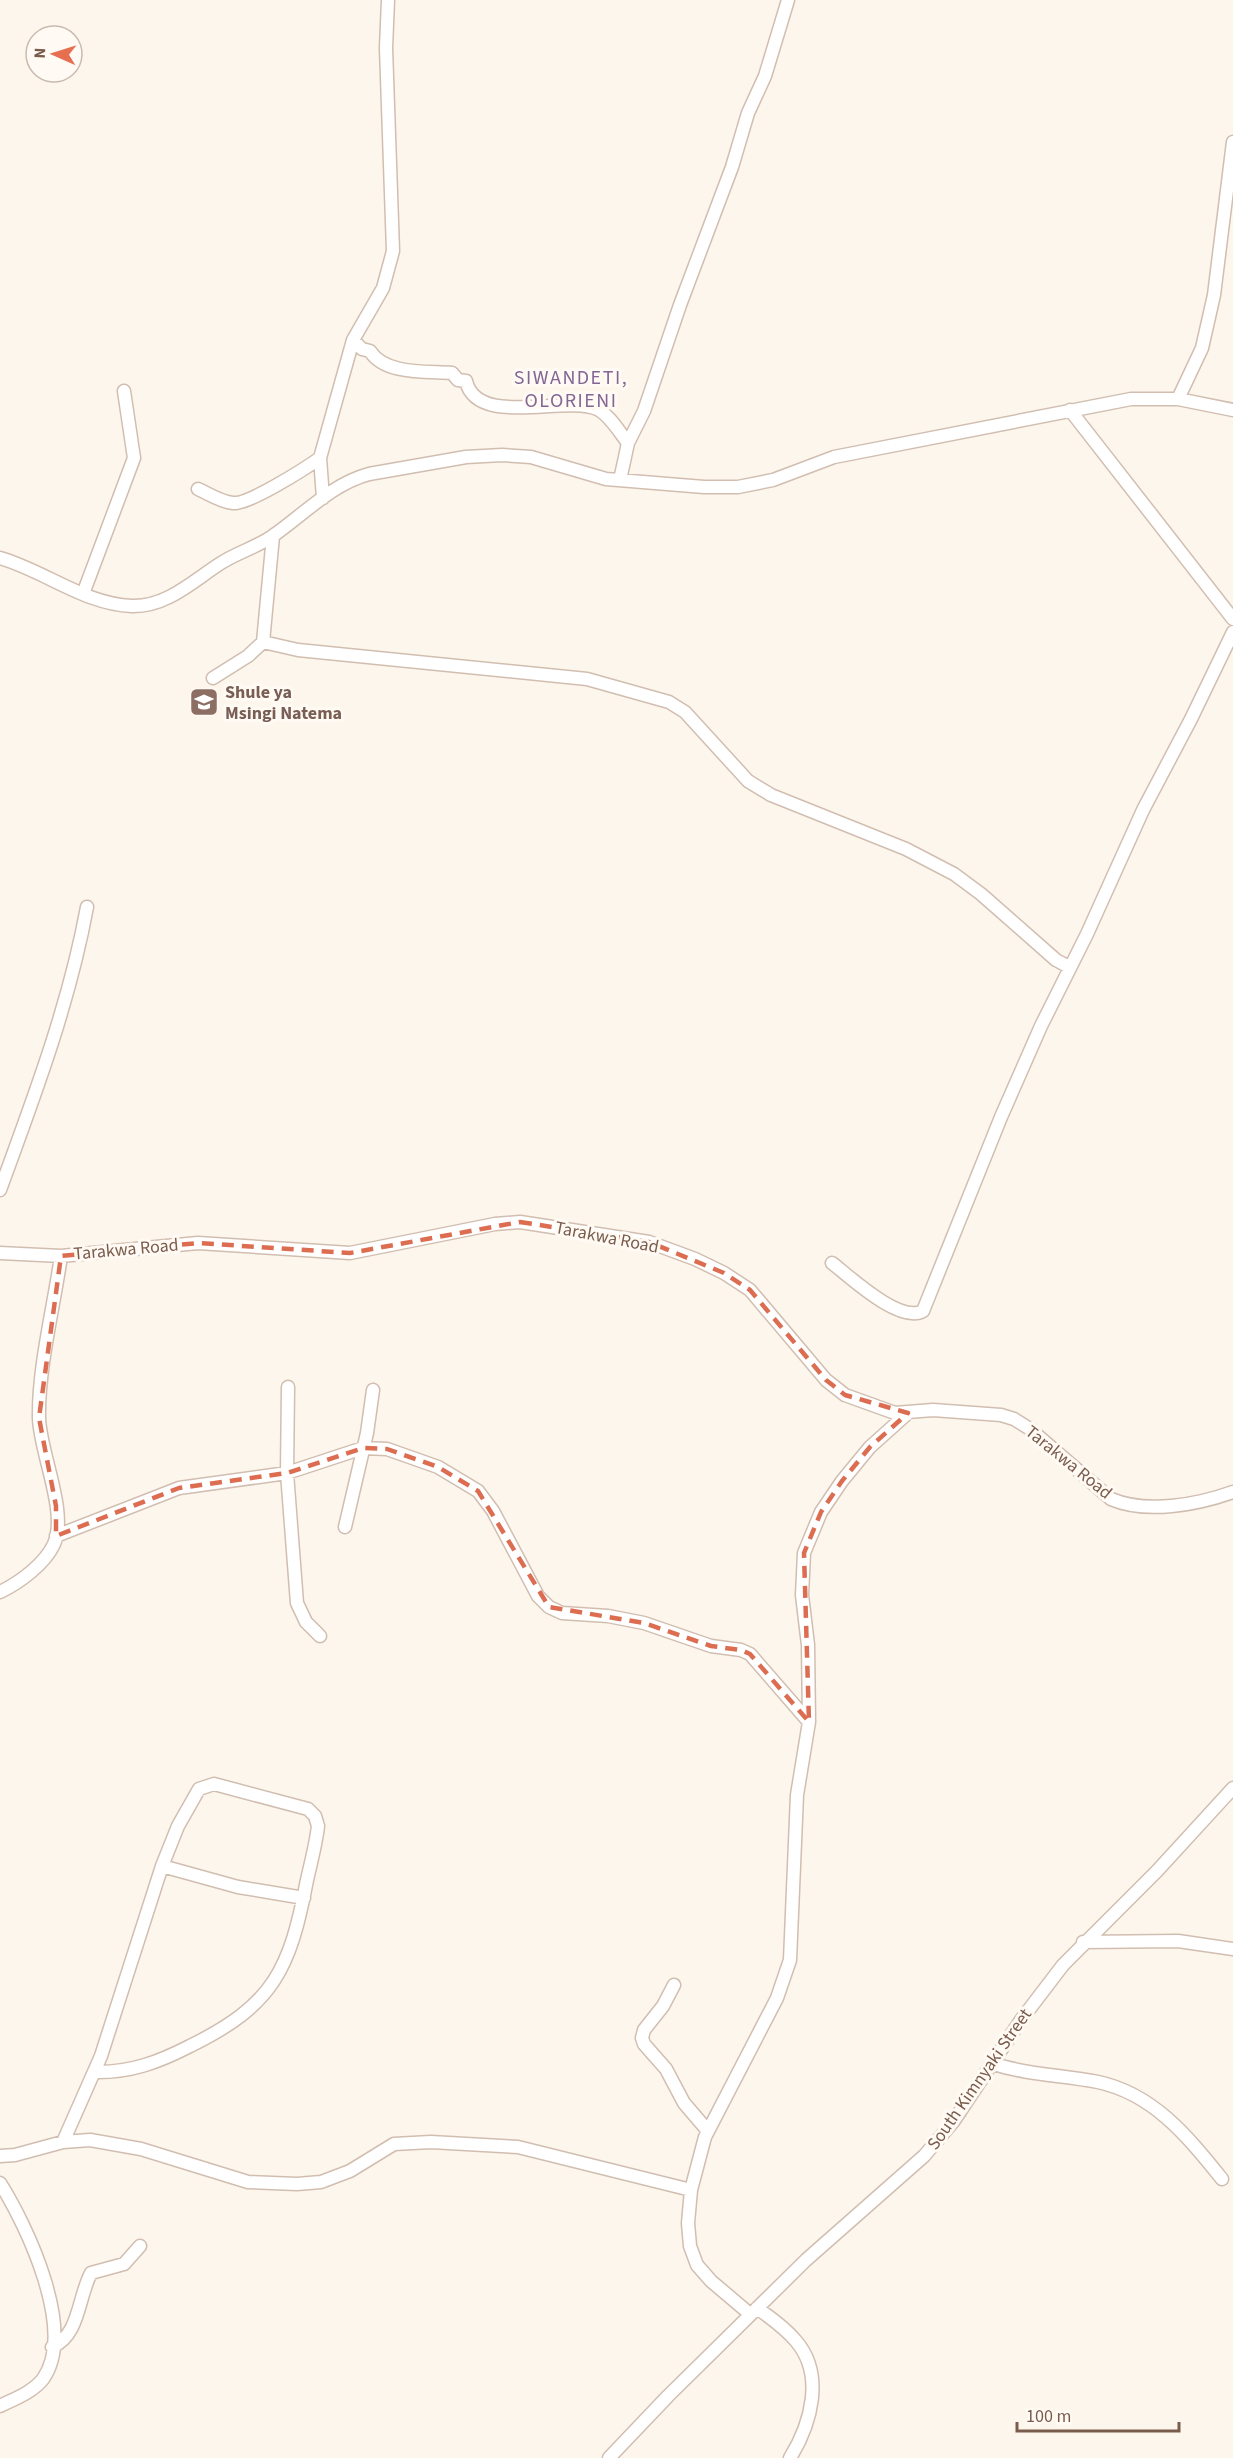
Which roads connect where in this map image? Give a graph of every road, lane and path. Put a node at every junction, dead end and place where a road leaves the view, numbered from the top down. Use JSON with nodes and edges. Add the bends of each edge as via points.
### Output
{"nodes":[{"id":1,"x":388,"y":0,"type":"edge"},
{"id":2,"x":788,"y":0,"type":"edge"},
{"id":3,"x":1233,"y":142,"type":"edge"},
{"id":4,"x":353,"y":340,"type":"junction"},
{"id":5,"x":124,"y":391,"type":"dead end"},
{"id":6,"x":1178,"y":399,"type":"junction"},
{"id":7,"x":1070,"y":410,"type":"junction"},
{"id":8,"x":1233,"y":410,"type":"edge"},
{"id":9,"x":628,"y":443,"type":"junction"},
{"id":10,"x":320,"y":458,"type":"junction"},
{"id":11,"x":620,"y":480,"type":"junction"},
{"id":12,"x":198,"y":489,"type":"dead end"},
{"id":13,"x":323,"y":498,"type":"junction"},
{"id":14,"x":273,"y":536,"type":"junction"},
{"id":15,"x":0,"y":558,"type":"edge"},
{"id":16,"x":83,"y":594,"type":"junction"},
{"id":17,"x":1233,"y":619,"type":"edge"},
{"id":18,"x":1233,"y":632,"type":"edge"},
{"id":19,"x":263,"y":642,"type":"junction"},
{"id":20,"x":213,"y":678,"type":"dead end"},
{"id":21,"x":87,"y":907,"type":"dead end"},
{"id":22,"x":1070,"y":967,"type":"junction"},
{"id":23,"x":0,"y":1190,"type":"edge"},
{"id":24,"x":0,"y":1253,"type":"edge"},
{"id":25,"x":61,"y":1256,"type":"junction"},
{"id":26,"x":832,"y":1263,"type":"dead end"},
{"id":27,"x":288,"y":1387,"type":"dead end"},
{"id":28,"x":373,"y":1390,"type":"dead end"},
{"id":29,"x":908,"y":1413,"type":"junction"},
{"id":30,"x":363,"y":1448,"type":"junction"},
{"id":31,"x":287,"y":1473,"type":"junction"},
{"id":32,"x":1233,"y":1492,"type":"edge"},
{"id":33,"x":345,"y":1527,"type":"dead end"},
{"id":34,"x":56,"y":1536,"type":"junction"},
{"id":35,"x":0,"y":1592,"type":"edge"},
{"id":36,"x":320,"y":1636,"type":"dead end"},
{"id":37,"x":809,"y":1722,"type":"junction"},
{"id":38,"x":1233,"y":1788,"type":"edge"},
{"id":39,"x":162,"y":1866,"type":"junction"},
{"id":40,"x":304,"y":1898,"type":"junction"},
{"id":41,"x":1083,"y":1942,"type":"junction"},
{"id":42,"x":1233,"y":1949,"type":"edge"},
{"id":43,"x":674,"y":1986,"type":"dead end"},
{"id":44,"x":993,"y":2064,"type":"junction"},
{"id":45,"x":94,"y":2072,"type":"junction"},
{"id":46,"x":708,"y":2131,"type":"junction"},
{"id":47,"x":63,"y":2142,"type":"junction"},
{"id":48,"x":0,"y":2156,"type":"edge"},
{"id":49,"x":1222,"y":2179,"type":"dead end"},
{"id":50,"x":0,"y":2183,"type":"edge"},
{"id":51,"x":691,"y":2190,"type":"junction"},
{"id":52,"x":140,"y":2246,"type":"dead end"},
{"id":53,"x":754,"y":2311,"type":"junction"},
{"id":54,"x":52,"y":2347,"type":"junction"},
{"id":55,"x":0,"y":2406,"type":"edge"},
{"id":56,"x":609,"y":2458,"type":"edge"},
{"id":57,"x":790,"y":2458,"type":"edge"}],
"edges":[{"from":1,"to":4,"type":"street","via":[[393,252],[383,288]]},
{"from":2,"to":9,"type":"street","via":[[765,76],[748,113],[644,411]]},
{"from":3,"to":6,"type":"street","via":[[1214,294],[1202,348]]},
{"from":4,"to":9,"type":"street","via":[[376,360],[403,370],[452,373],[458,380],[466,381],[477,399],[499,407],[532,409],[545,404],[601,410]]},
{"from":4,"to":10,"type":"street"},
{"from":5,"to":16,"type":"street","via":[[134,458]]},
{"from":6,"to":7,"type":"street","via":[[1131,399]]},
{"from":6,"to":8,"type":"street"},
{"from":7,"to":11,"type":"street","via":[[834,457],[773,480],[738,487]]},
{"from":7,"to":17,"type":"street"},
{"from":9,"to":11,"type":"street"},
{"from":10,"to":12,"type":"street","via":[[240,503],[230,503]]},
{"from":10,"to":13,"type":"street"},
{"from":11,"to":13,"type":"street","via":[[582,474],[531,457],[466,457],[353,478]]},
{"from":13,"to":14,"type":"street"},
{"from":14,"to":16,"type":"street","via":[[222,562],[171,596],[150,603],[131,606]]},
{"from":14,"to":19,"type":"street"},
{"from":15,"to":16,"type":"street"},
{"from":18,"to":22,"type":"street","via":[[1143,810]]},
{"from":19,"to":20,"type":"street"},
{"from":19,"to":22,"type":"street","via":[[298,650],[587,679],[659,697],[685,712],[748,781],[771,795],[906,849],[954,874],[1056,960]]},
{"from":21,"to":23,"type":"street","via":[[75,968],[57,1028]]},
{"from":22,"to":26,"type":"street","via":[[1009,1097],[923,1311],[910,1314],[885,1303]]},
{"from":24,"to":25,"type":"street","name":"Tarakwa Road"},
{"from":25,"to":29,"type":"street","name":"Tarakwa Road","via":[[198,1243],[350,1253],[520,1222],[619,1235],[649,1242],[724,1273],[750,1290],[826,1380],[845,1395],[881,1409]]},
{"from":25,"to":34,"type":"street","via":[[39,1418],[56,1506]]},
{"from":27,"to":31,"type":"street"},
{"from":28,"to":30,"type":"street"},
{"from":29,"to":32,"type":"street","name":"Tarakwa Road","via":[[945,1410],[1014,1419],[1123,1504],[1189,1503]]},
{"from":29,"to":37,"type":"street","via":[[870,1447],[842,1481],[821,1512],[804,1553],[802,1595],[808,1645]]},
{"from":30,"to":31,"type":"street"},
{"from":30,"to":33,"type":"street"},
{"from":30,"to":37,"type":"street","via":[[387,1449],[414,1457],[478,1491],[493,1510],[538,1596],[549,1607],[562,1613],[644,1623],[711,1646],[741,1650],[750,1654]]},
{"from":31,"to":34,"type":"street","via":[[179,1488]]},
{"from":31,"to":36,"type":"street","via":[[297,1603],[306,1622]]},
{"from":34,"to":35,"type":"street","via":[[43,1559]]},
{"from":37,"to":46,"type":"street","via":[[797,1795],[788,1968],[777,1998]]},
{"from":38,"to":41,"type":"street","name":"South Kimnyaki Street","via":[[1157,1871]]},
{"from":39,"to":40,"type":"street","via":[[238,1887]]},
{"from":39,"to":40,"type":"street","via":[[190,1801],[199,1789],[214,1784],[293,1804],[315,1816],[317,1837]]},
{"from":39,"to":45,"type":"street"},
{"from":40,"to":45,"type":"street","via":[[293,1945],[282,1969],[267,1992],[246,2012],[220,2031],[150,2065]]},
{"from":41,"to":42,"type":"street","via":[[1178,1941]]},
{"from":41,"to":44,"type":"street","name":"South Kimnyaki Street","via":[[1043,1989]]},
{"from":43,"to":46,"type":"street","via":[[642,2038],[666,2069],[684,2103]]},
{"from":44,"to":49,"type":"street","via":[[1028,2074],[1096,2082],[1131,2094],[1155,2107],[1182,2130]]},
{"from":44,"to":53,"type":"street","name":"South Kimnyaki Street","via":[[924,2156]]},
{"from":45,"to":47,"type":"street"},
{"from":46,"to":51,"type":"street"},
{"from":47,"to":48,"type":"street"},
{"from":47,"to":51,"type":"street","via":[[119,2144],[248,2182],[273,2184],[321,2182],[402,2142],[518,2147]]},
{"from":50,"to":54,"type":"street","via":[[14,2205],[47,2284],[52,2306]]},
{"from":51,"to":53,"type":"street","via":[[688,2223],[697,2265],[711,2281]]},
{"from":52,"to":54,"type":"street","via":[[124,2264],[91,2273],[70,2333]]},
{"from":53,"to":56,"type":"street","name":"South Kimnyaki Street"},
{"from":53,"to":57,"type":"street","via":[[798,2342],[811,2374],[812,2405]]},
{"from":54,"to":55,"type":"street","via":[[49,2365],[38,2385]]}]}
